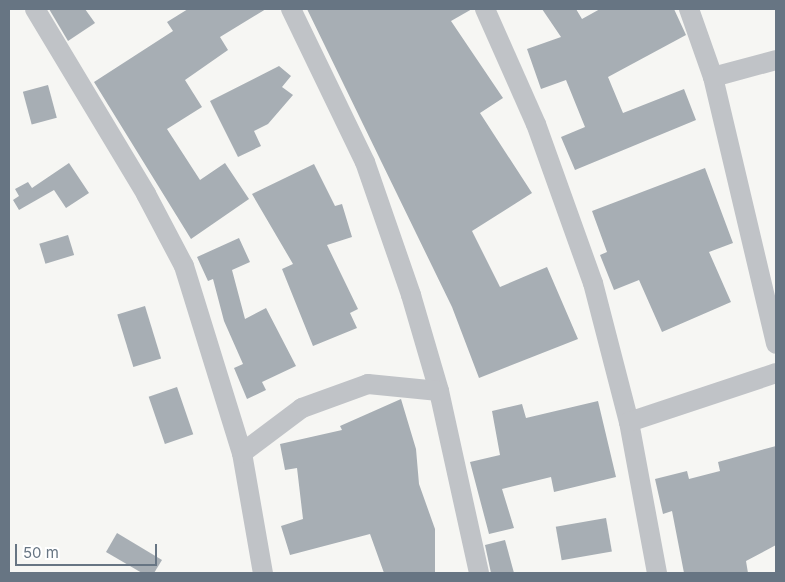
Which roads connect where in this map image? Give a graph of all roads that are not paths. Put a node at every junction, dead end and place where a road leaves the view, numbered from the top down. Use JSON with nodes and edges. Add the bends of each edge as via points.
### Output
{"nodes":[{"id":1,"x":35,"y":9,"type":"edge"},
{"id":2,"x":291,"y":9,"type":"edge"},
{"id":3,"x":485,"y":9,"type":"edge"},
{"id":4,"x":689,"y":9,"type":"edge"},
{"id":5,"x":776,"y":60,"type":"edge"},
{"id":6,"x":713,"y":77,"type":"junction"},
{"id":7,"x":776,"y":344,"type":"edge"},
{"id":8,"x":776,"y":373,"type":"edge"},
{"id":9,"x":439,"y":390,"type":"junction"},
{"id":10,"x":629,"y":422,"type":"junction"},
{"id":11,"x":242,"y":453,"type":"junction"},
{"id":12,"x":263,"y":573,"type":"edge"},
{"id":13,"x":479,"y":573,"type":"edge"},
{"id":14,"x":657,"y":573,"type":"edge"}],
"edges":[{"from":1,"to":11,"type":"street","via":[[146,194],[184,266]]},
{"from":2,"to":9,"type":"street","via":[[365,162]]},
{"from":3,"to":10,"type":"street","via":[[536,124],[593,283]]},
{"from":4,"to":6,"type":"street"},
{"from":5,"to":6,"type":"street"},
{"from":6,"to":7,"type":"street"},
{"from":8,"to":10,"type":"street"},
{"from":9,"to":11,"type":"street","via":[[368,384],[302,408]]},
{"from":9,"to":13,"type":"street"},
{"from":10,"to":14,"type":"street"},
{"from":11,"to":12,"type":"street"}]}
